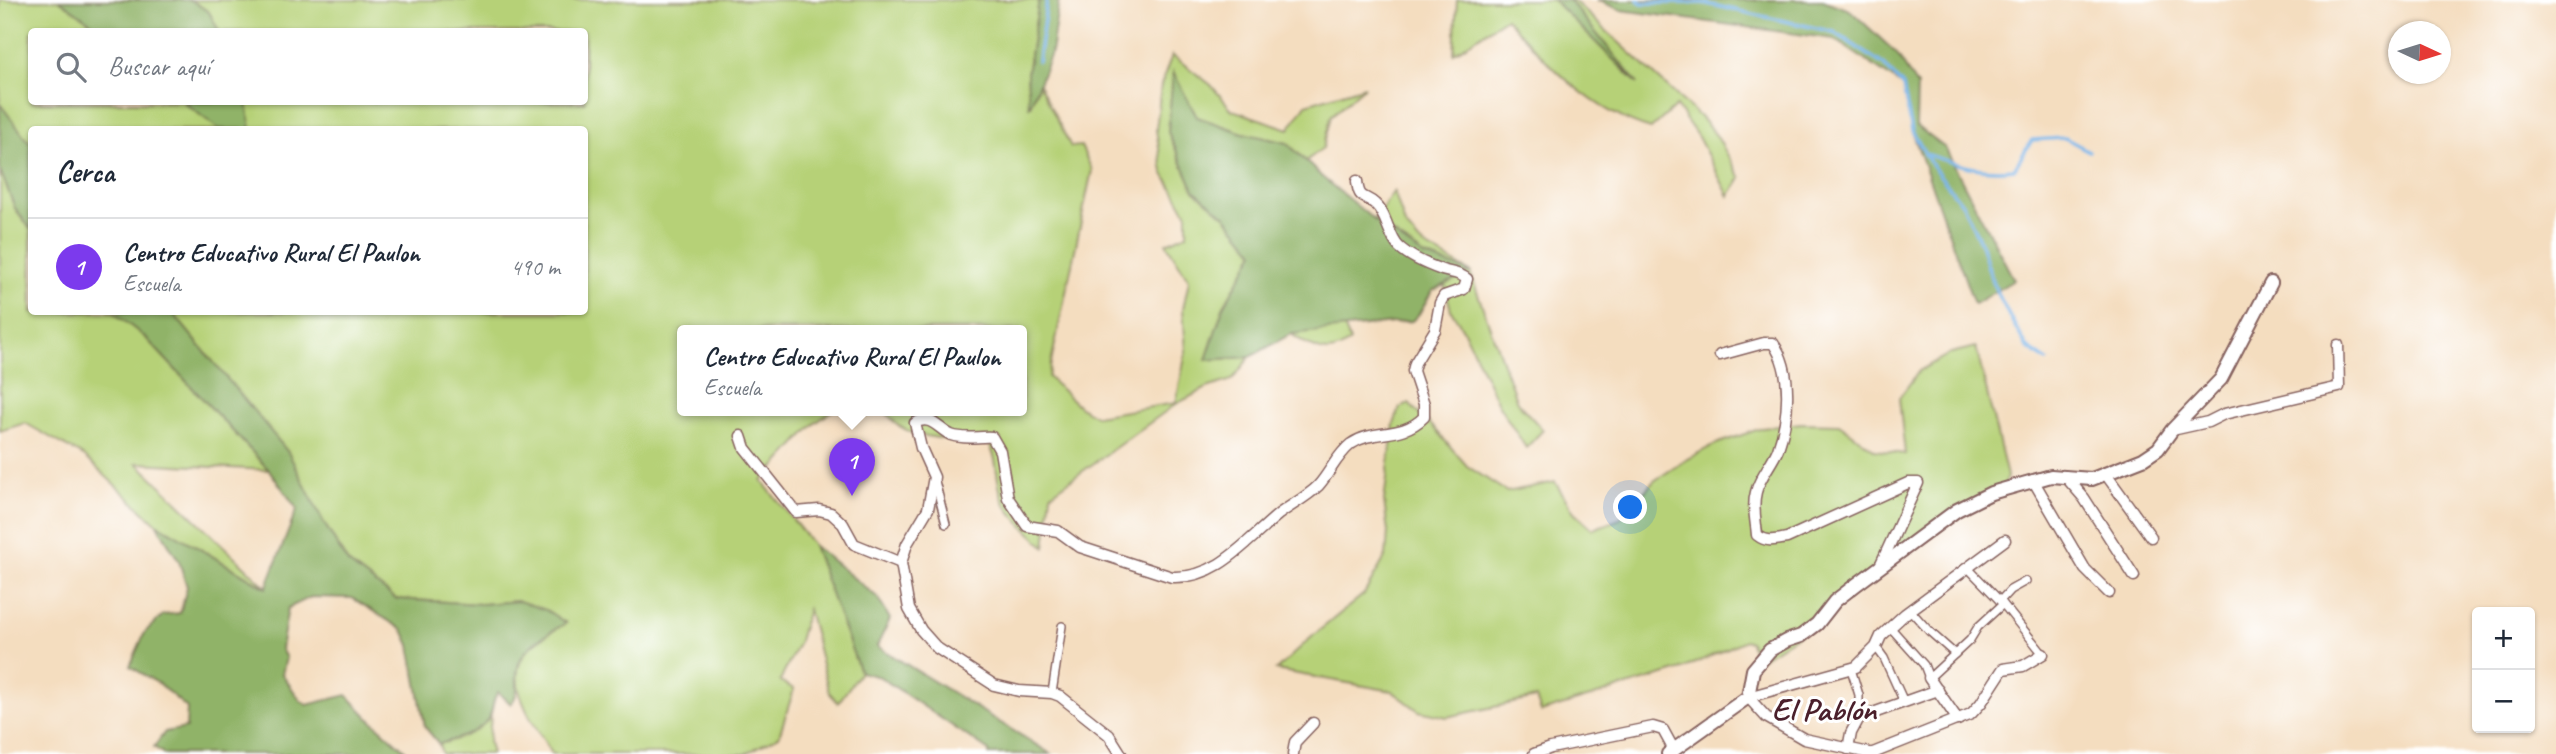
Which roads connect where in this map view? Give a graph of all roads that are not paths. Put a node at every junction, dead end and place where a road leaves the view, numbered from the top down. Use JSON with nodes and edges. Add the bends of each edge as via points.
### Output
{"nodes":[{"id":1,"x":1357,"y":181,"type":"dead end"},
{"id":2,"x":2271,"y":283,"type":"dead end"},
{"id":3,"x":2338,"y":345,"type":"dead end"},
{"id":4,"x":1720,"y":355,"type":"dead end"},
{"id":5,"x":2172,"y":430,"type":"junction"},
{"id":6,"x":741,"y":436,"type":"dead end"},
{"id":7,"x":2105,"y":472,"type":"junction"},
{"id":8,"x":2065,"y":476,"type":"junction"},
{"id":9,"x":934,"y":477,"type":"junction"},
{"id":10,"x":2033,"y":480,"type":"junction"},
{"id":11,"x":946,"y":524,"type":"dead end"},
{"id":12,"x":2151,"y":537,"type":"dead end"},
{"id":13,"x":2005,"y":540,"type":"dead end"},
{"id":14,"x":901,"y":562,"type":"junction"},
{"id":15,"x":1878,"y":568,"type":"junction"},
{"id":16,"x":1968,"y":568,"type":"junction"},
{"id":17,"x":2134,"y":576,"type":"dead end"},
{"id":18,"x":2026,"y":581,"type":"dead end"},
{"id":19,"x":2109,"y":593,"type":"dead end"},
{"id":20,"x":2002,"y":602,"type":"junction"},
{"id":21,"x":1910,"y":610,"type":"junction"},
{"id":22,"x":1062,"y":626,"type":"dead end"},
{"id":23,"x":1890,"y":627,"type":"junction"},
{"id":24,"x":1876,"y":647,"type":"junction"},
{"id":25,"x":1955,"y":654,"type":"junction"},
{"id":26,"x":2043,"y":654,"type":"joint"},
{"id":27,"x":1851,"y":669,"type":"junction"},
{"id":28,"x":1929,"y":678,"type":"junction"},
{"id":29,"x":1938,"y":690,"type":"junction"},
{"id":30,"x":1052,"y":693,"type":"junction"},
{"id":31,"x":1748,"y":697,"type":"junction"},
{"id":32,"x":1905,"y":702,"type":"junction"},
{"id":33,"x":1859,"y":718,"type":"junction"},
{"id":34,"x":1958,"y":720,"type":"junction"},
{"id":35,"x":1313,"y":723,"type":"dead end"},
{"id":36,"x":1848,"y":749,"type":"junction"},
{"id":37,"x":1671,"y":752,"type":"edge"},
{"id":38,"x":1121,"y":754,"type":"edge"},
{"id":39,"x":1293,"y":754,"type":"edge"},
{"id":40,"x":1534,"y":754,"type":"edge"},
{"id":41,"x":1873,"y":754,"type":"edge"}],
"edges":[{"from":1,"to":9,"type":"street","via":[[1358,191],[1376,204],[1396,245],[1467,279],[1464,289],[1444,296],[1435,330],[1415,363],[1424,417],[1394,434],[1354,442],[1318,486],[1222,563],[1188,578],[1172,577],[1080,547],[1058,531],[1027,526],[1008,498],[1000,450],[992,437],[950,435],[930,421],[919,420],[917,431]]},
{"from":2,"to":5,"type":"street","via":[[2221,379]]},
{"from":3,"to":5,"type":"street","via":[[2339,387]]},
{"from":4,"to":15,"type":"street","via":[[1773,343],[1783,365],[1787,396],[1783,425],[1777,450],[1756,493],[1757,536],[1771,541],[1787,538],[1908,483],[1918,483]]},
{"from":5,"to":7,"type":"street","via":[[2158,449],[2143,459]]},
{"from":6,"to":14,"type":"street","via":[[745,448],[796,512],[831,513],[854,544]]},
{"from":7,"to":8,"type":"street","via":[[2092,478]]},
{"from":7,"to":12,"type":"street"},
{"from":8,"to":10,"type":"street"},
{"from":8,"to":17,"type":"street"},
{"from":9,"to":11,"type":"street"},
{"from":9,"to":14,"type":"street","via":[[928,509]]},
{"from":10,"to":15,"type":"street","via":[[1957,510]]},
{"from":10,"to":19,"type":"street","via":[[2085,569]]},
{"from":13,"to":16,"type":"street"},
{"from":14,"to":30,"type":"street","via":[[909,609],[937,648],[994,685]]},
{"from":15,"to":31,"type":"street","via":[[1835,601],[1817,624],[1770,650],[1754,670]]},
{"from":16,"to":20,"type":"street"},
{"from":16,"to":21,"type":"street"},
{"from":18,"to":20,"type":"street","via":[[2010,590]]},
{"from":20,"to":25,"type":"street"},
{"from":20,"to":26,"type":"street"},
{"from":21,"to":23,"type":"street"},
{"from":21,"to":25,"type":"street"},
{"from":22,"to":30,"type":"street"},
{"from":23,"to":24,"type":"street"},
{"from":23,"to":28,"type":"street","via":[[1924,665]]},
{"from":24,"to":27,"type":"street"},
{"from":24,"to":32,"type":"street"},
{"from":25,"to":28,"type":"street"},
{"from":26,"to":34,"type":"street","via":[[2023,666],[2003,669],[1976,709]]},
{"from":27,"to":31,"type":"street"},
{"from":27,"to":33,"type":"street","via":[[1859,695]]},
{"from":28,"to":29,"type":"street"},
{"from":29,"to":32,"type":"street"},
{"from":29,"to":34,"type":"street"},
{"from":30,"to":38,"type":"street","via":[[1109,735]]},
{"from":31,"to":36,"type":"street","via":[[1766,717],[1804,739]]},
{"from":31,"to":37,"type":"street"},
{"from":32,"to":33,"type":"street"},
{"from":33,"to":36,"type":"street"},
{"from":34,"to":41,"type":"street"},
{"from":35,"to":39,"type":"street","via":[[1295,742]]},
{"from":36,"to":41,"type":"street"},
{"from":37,"to":40,"type":"street","via":[[1662,730],[1653,727]]}]}
